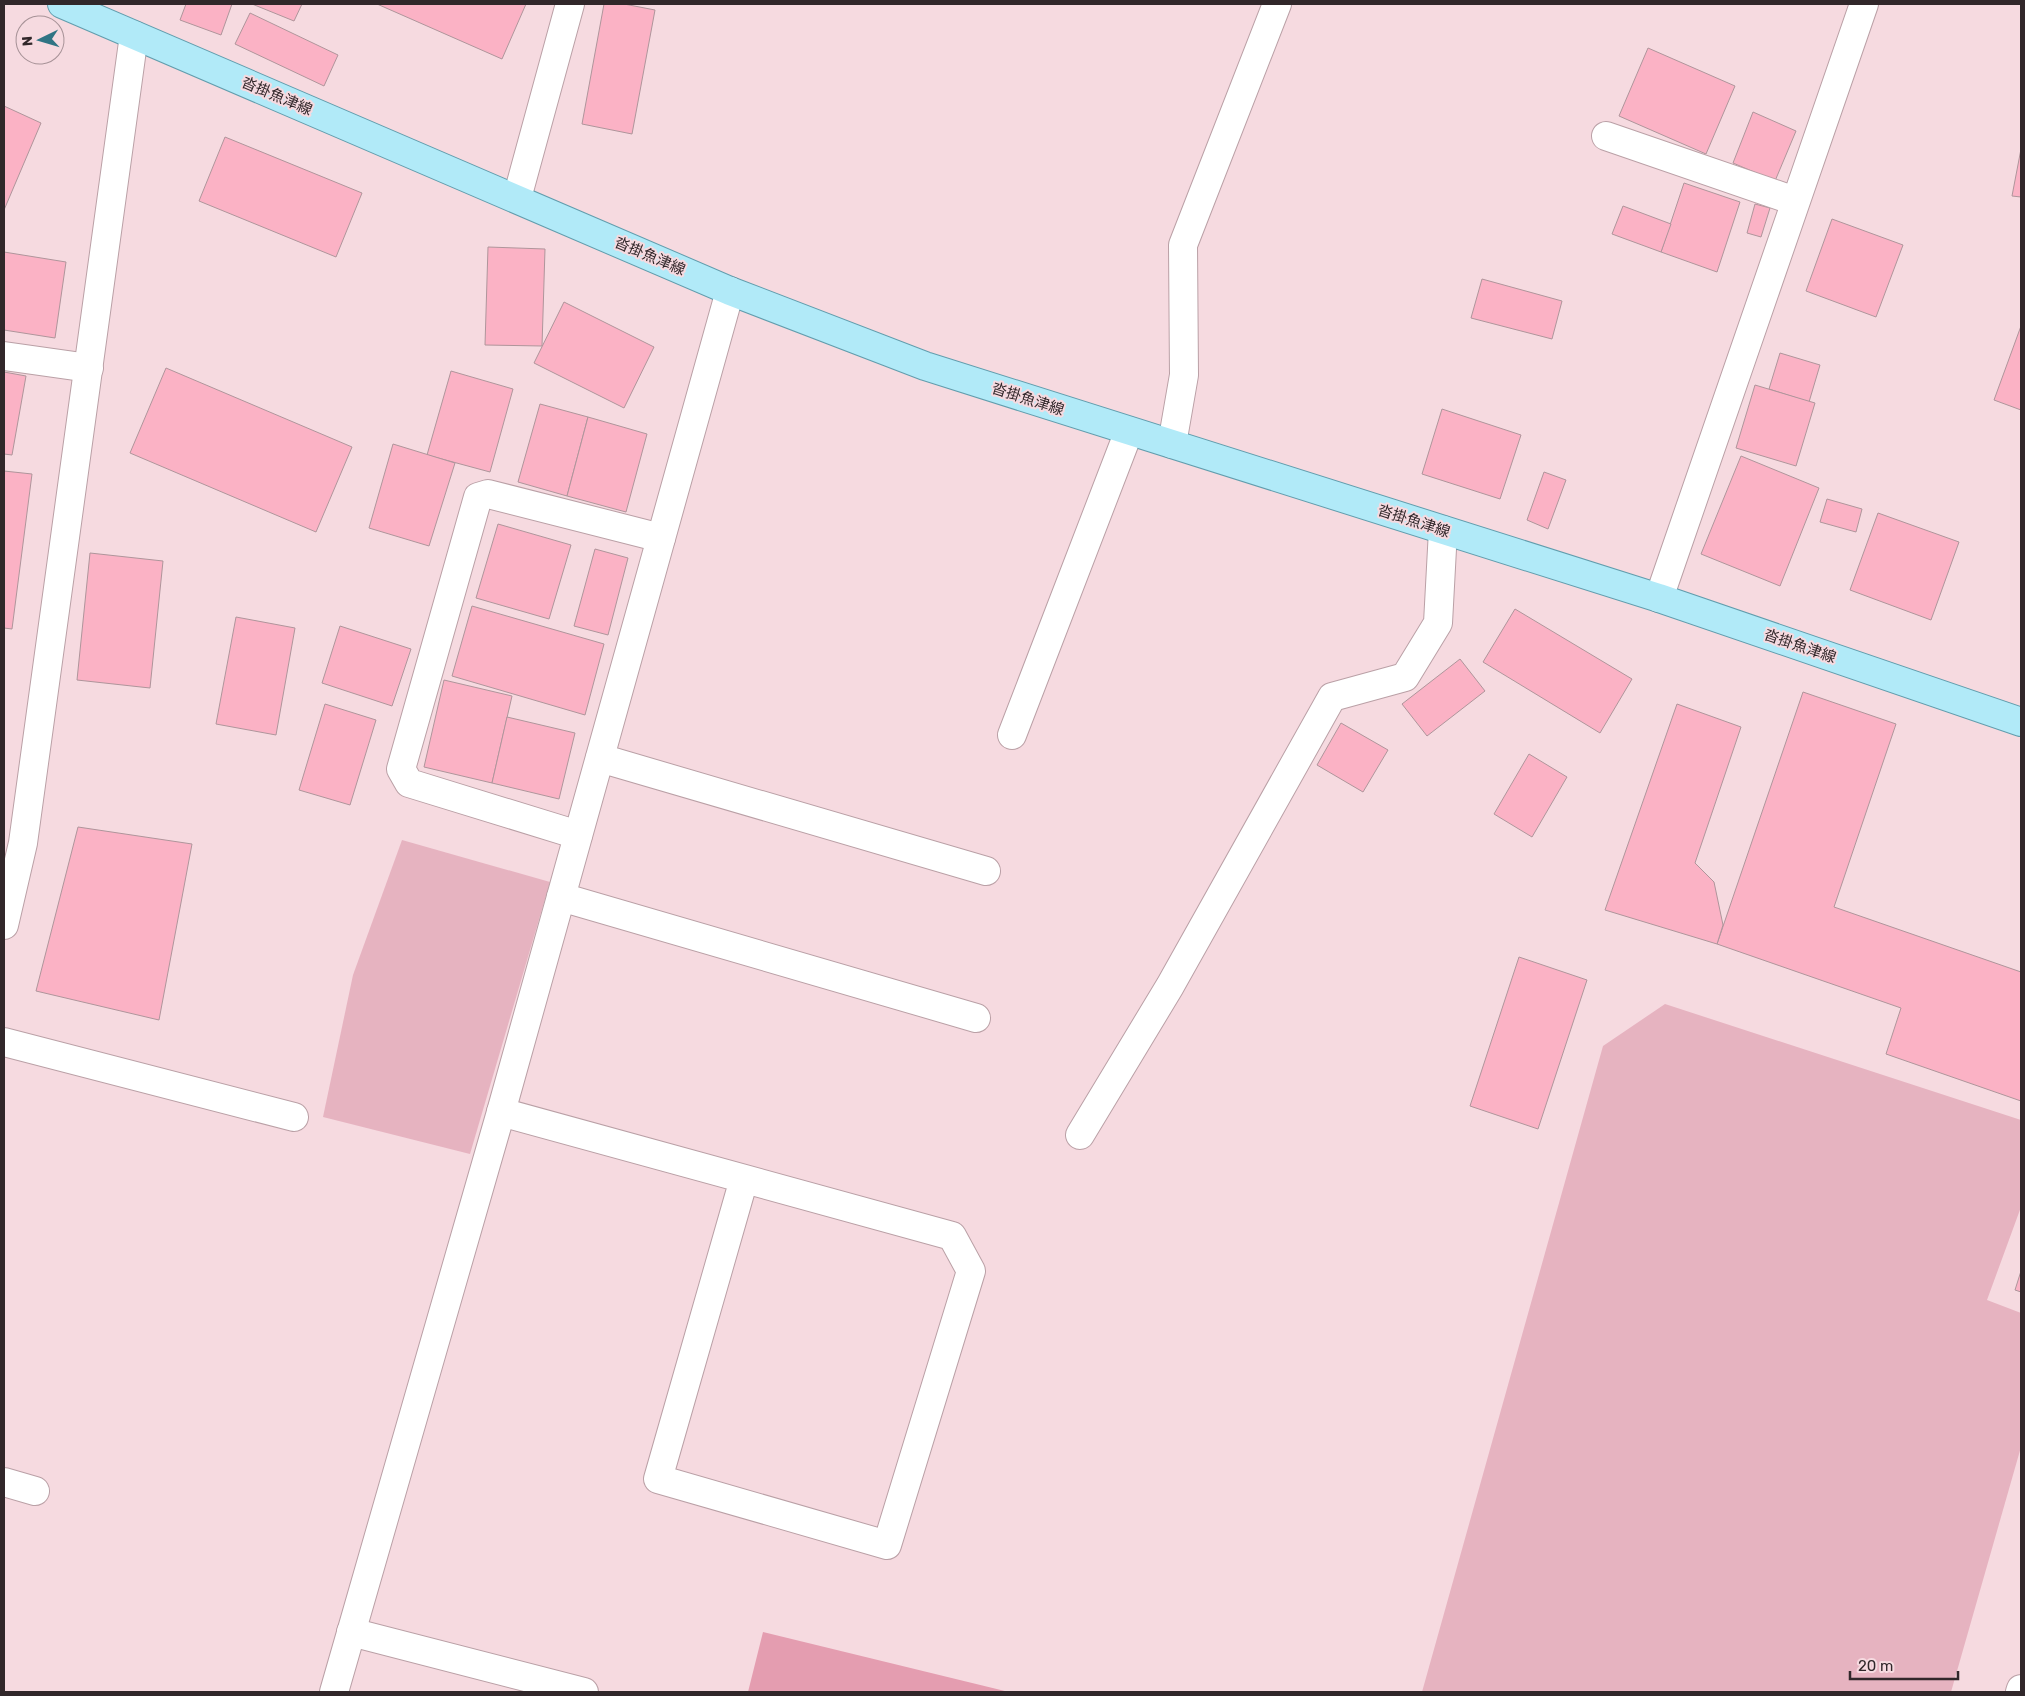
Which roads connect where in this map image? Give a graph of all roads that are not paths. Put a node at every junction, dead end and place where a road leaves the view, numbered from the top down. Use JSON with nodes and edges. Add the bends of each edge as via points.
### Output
{"nodes":[{"id":1,"x":62,"y":4,"type":"edge"},
{"id":2,"x":570,"y":4,"type":"edge"},
{"id":3,"x":1277,"y":4,"type":"edge"},
{"id":4,"x":1864,"y":4,"type":"edge"},
{"id":5,"x":134,"y":35,"type":"junction"},
{"id":6,"x":1606,"y":136,"type":"dead end"},
{"id":7,"x":517,"y":198,"type":"junction"},
{"id":8,"x":1795,"y":202,"type":"junction"},
{"id":9,"x":730,"y":291,"type":"junction"},
{"id":10,"x":4,"y":356,"type":"edge"},
{"id":11,"x":89,"y":368,"type":"junction"},
{"id":12,"x":1129,"y":431,"type":"junction"},
{"id":13,"x":1172,"y":444,"type":"junction"},
{"id":14,"x":1443,"y":530,"type":"junction"},
{"id":15,"x":661,"y":538,"type":"junction"},
{"id":16,"x":1659,"y":598,"type":"junction"},
{"id":17,"x":2021,"y":722,"type":"edge"},
{"id":18,"x":1012,"y":735,"type":"dead end"},
{"id":19,"x":600,"y":758,"type":"junction"},
{"id":20,"x":578,"y":835,"type":"junction"},
{"id":21,"x":986,"y":871,"type":"dead end"},
{"id":22,"x":561,"y":897,"type":"junction"},
{"id":23,"x":4,"y":925,"type":"edge"},
{"id":24,"x":976,"y":1018,"type":"dead end"},
{"id":25,"x":4,"y":1042,"type":"edge"},
{"id":26,"x":501,"y":1112,"type":"junction"},
{"id":27,"x":294,"y":1117,"type":"dead end"},
{"id":28,"x":1080,"y":1135,"type":"dead end"},
{"id":29,"x":744,"y":1179,"type":"junction"},
{"id":30,"x":4,"y":1482,"type":"edge"},
{"id":31,"x":35,"y":1491,"type":"dead end"},
{"id":32,"x":351,"y":1632,"type":"junction"},
{"id":33,"x":334,"y":1692,"type":"edge"},
{"id":34,"x":584,"y":1692,"type":"edge"}],
"edges":[{"from":1,"to":5,"type":"main road","name":"沓掛魚津線"},
{"from":2,"to":7,"type":"street"},
{"from":3,"to":13,"type":"street","via":[[1182,245],[1184,375]]},
{"from":4,"to":8,"type":"street"},
{"from":5,"to":7,"type":"main road","name":"沓掛魚津線"},
{"from":5,"to":11,"type":"street"},
{"from":6,"to":8,"type":"street"},
{"from":7,"to":9,"type":"main road","name":"沓掛魚津線"},
{"from":8,"to":16,"type":"street"},
{"from":9,"to":12,"type":"main road","name":"沓掛魚津線","via":[[925,366]]},
{"from":9,"to":15,"type":"street"},
{"from":10,"to":11,"type":"street"},
{"from":11,"to":23,"type":"street","via":[[23,843]]},
{"from":12,"to":13,"type":"main road","name":"沓掛魚津線"},
{"from":12,"to":18,"type":"street"},
{"from":13,"to":14,"type":"main road","name":"沓掛魚津線"},
{"from":14,"to":16,"type":"main road","name":"沓掛魚津線"},
{"from":14,"to":28,"type":"street","via":[[1438,623],[1405,677],[1332,697],[1170,986]]},
{"from":15,"to":19,"type":"street"},
{"from":15,"to":20,"type":"street","via":[[488,494],[478,497],[401,768],[409,783]]},
{"from":16,"to":17,"type":"main road","name":"沓掛魚津線"},
{"from":19,"to":20,"type":"street"},
{"from":19,"to":21,"type":"street"},
{"from":20,"to":22,"type":"street"},
{"from":22,"to":24,"type":"street"},
{"from":22,"to":26,"type":"street"},
{"from":25,"to":27,"type":"street"},
{"from":26,"to":29,"type":"street"},
{"from":26,"to":32,"type":"street"},
{"from":29,"to":29,"type":"street","via":[[952,1236],[971,1271],[887,1545],[658,1479]]},
{"from":30,"to":31,"type":"street"},
{"from":32,"to":33,"type":"street"},
{"from":32,"to":34,"type":"street"}]}
